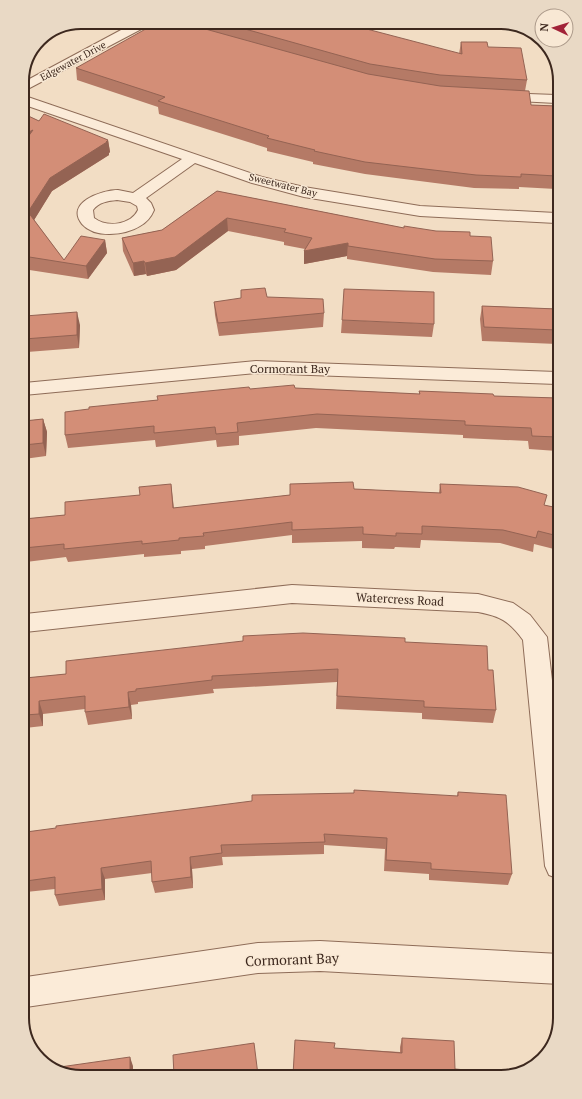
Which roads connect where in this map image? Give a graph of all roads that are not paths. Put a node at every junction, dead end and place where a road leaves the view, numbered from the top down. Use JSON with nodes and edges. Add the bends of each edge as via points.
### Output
{"nodes":[{"id":1,"x":132,"y":29,"type":"edge"},
{"id":2,"x":185,"y":29,"type":"edge"},
{"id":3,"x":206,"y":35,"type":"edge"},
{"id":4,"x":29,"y":84,"type":"edge"},
{"id":5,"x":488,"y":96,"type":"edge"},
{"id":6,"x":553,"y":99,"type":"edge"},
{"id":7,"x":29,"y":101,"type":"edge"},
{"id":8,"x":193,"y":158,"type":"junction"},
{"id":9,"x":136,"y":198,"type":"dead end"},
{"id":10,"x":553,"y":218,"type":"edge"},
{"id":11,"x":553,"y":378,"type":"edge"},
{"id":12,"x":29,"y":389,"type":"edge"},
{"id":13,"x":29,"y":622,"type":"edge"},
{"id":14,"x":553,"y":809,"type":"edge"},
{"id":15,"x":553,"y":969,"type":"edge"},
{"id":16,"x":29,"y":992,"type":"edge"}],
"edges":[{"from":1,"to":4,"type":"street","name":"Edgewater Drive"},
{"from":2,"to":3,"type":"street"},
{"from":5,"to":6,"type":"street"},
{"from":7,"to":8,"type":"street","name":"Sweetwater Bay"},
{"from":8,"to":9,"type":"street"},
{"from":8,"to":10,"type":"street","name":"Sweetwater Bay","via":[[269,183],[363,203],[420,211]]},
{"from":11,"to":12,"type":"street","name":"Cormorant Bay","via":[[256,367]]},
{"from":13,"to":14,"type":"street","name":"Watercress Road","via":[[292,594],[478,603],[501,607],[519,617],[535,637]]},
{"from":15,"to":16,"type":"street","name":"Cormorant Bay","via":[[320,956],[258,958]]}]}
